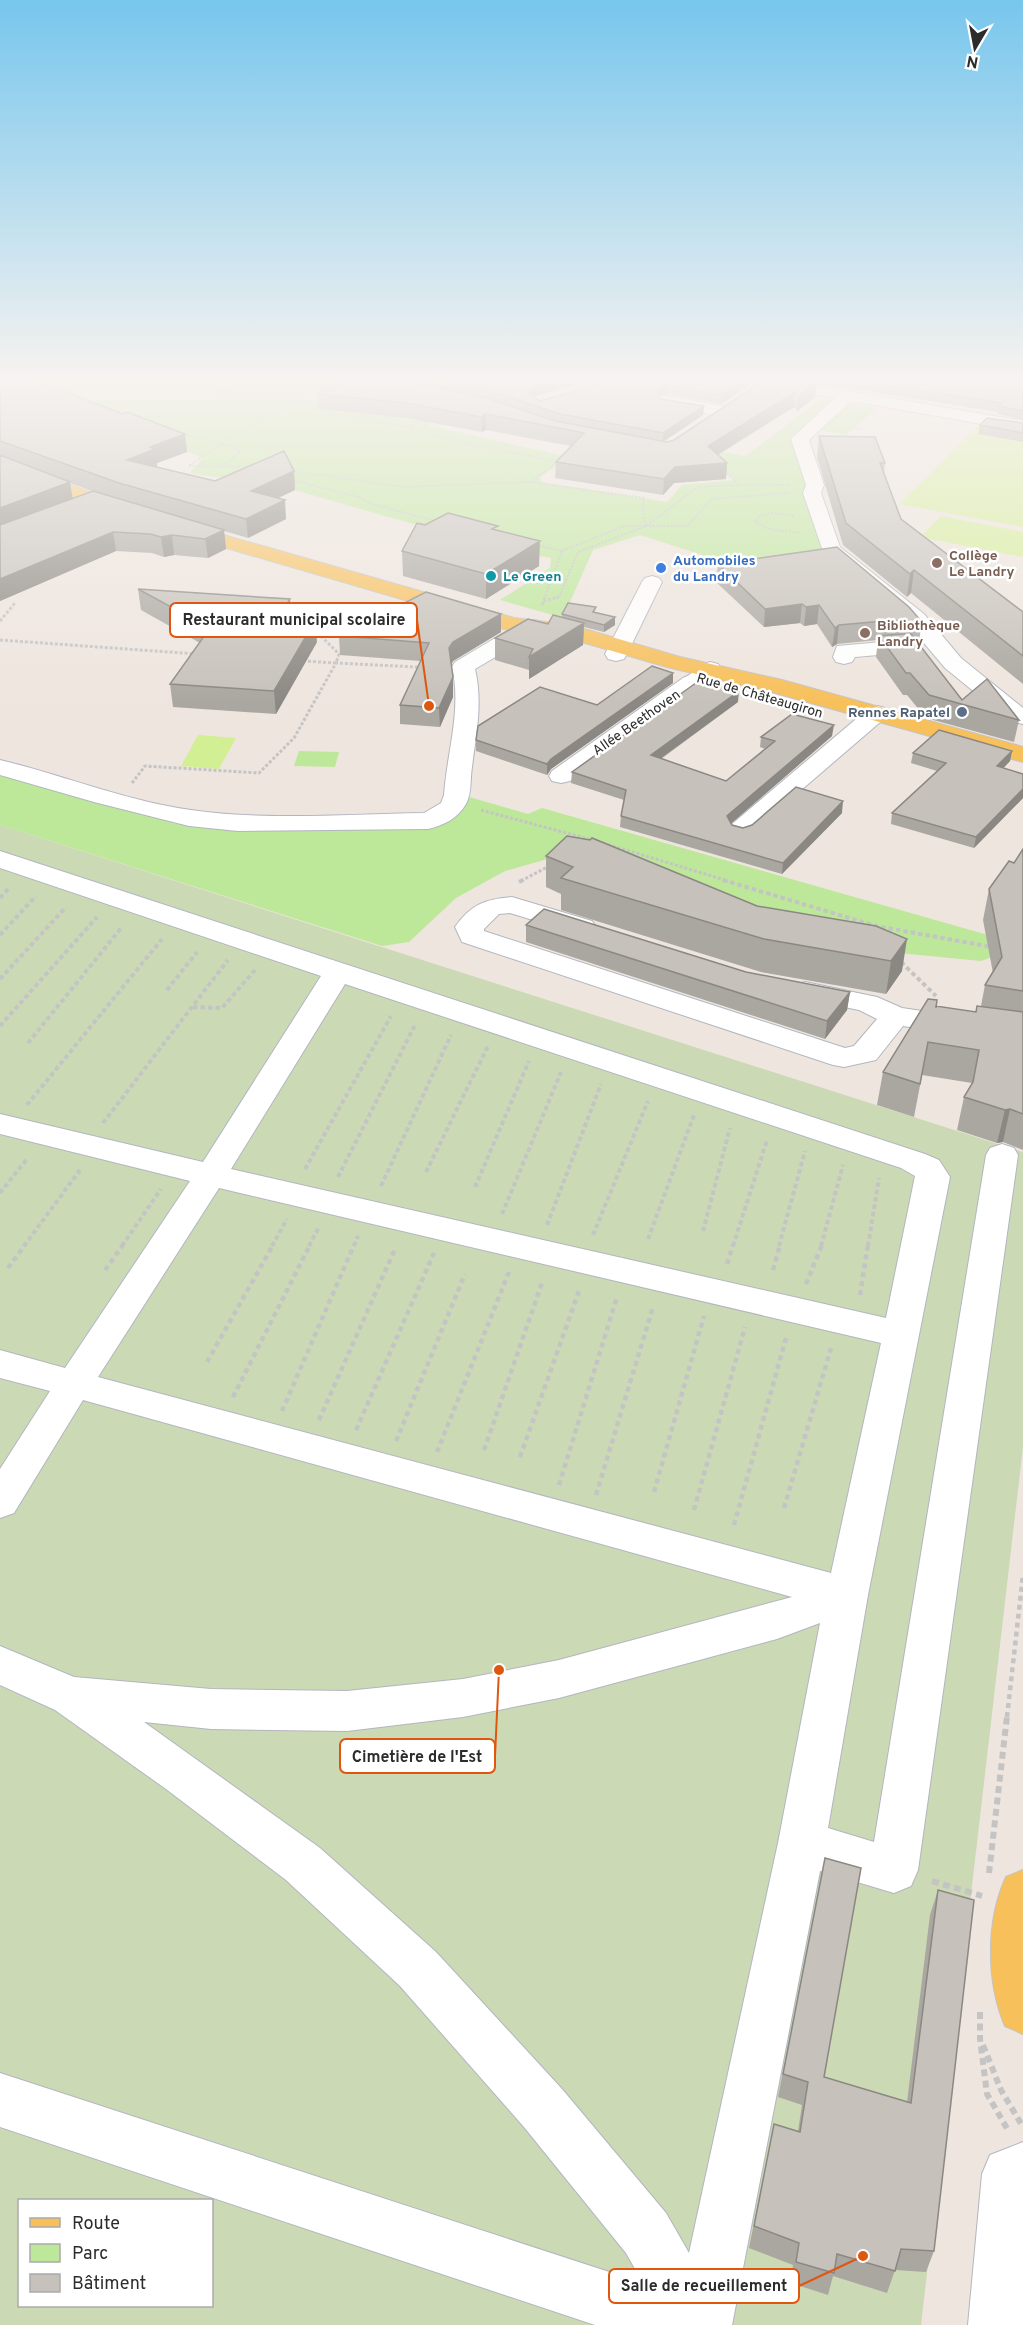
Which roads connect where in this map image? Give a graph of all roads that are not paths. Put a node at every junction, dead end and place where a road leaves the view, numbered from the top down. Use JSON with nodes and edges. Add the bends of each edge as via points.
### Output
{"nodes":[{"id":1,"x":60,"y":488,"type":"edge"},
{"id":2,"x":813,"y":488,"type":"edge"},
{"id":3,"x":95,"y":501,"type":"junction"},
{"id":4,"x":67,"y":512,"type":"edge"},
{"id":5,"x":652,"y":582,"type":"dead end"},
{"id":6,"x":532,"y":626,"type":"junction"},
{"id":7,"x":893,"y":648,"type":"edge"},
{"id":8,"x":618,"y":650,"type":"junction"},
{"id":9,"x":844,"y":657,"type":"dead end"},
{"id":10,"x":707,"y":674,"type":"junction"},
{"id":11,"x":1023,"y":717,"type":"edge"},
{"id":12,"x":870,"y":719,"type":"junction"},
{"id":13,"x":1023,"y":755,"type":"edge"},
{"id":14,"x":0,"y":767,"type":"edge"},
{"id":15,"x":1023,"y":771,"type":"edge"},
{"id":16,"x":561,"y":776,"type":"dead end"},
{"id":17,"x":741,"y":829,"type":"edge"},
{"id":18,"x":0,"y":859,"type":"edge"},
{"id":19,"x":611,"y":936,"type":"edge"},
{"id":20,"x":338,"y":972,"type":"junction"},
{"id":21,"x":778,"y":986,"type":"edge"},
{"id":22,"x":895,"y":1016,"type":"junction"},
{"id":23,"x":1023,"y":1035,"type":"edge"},
{"id":24,"x":5,"y":1126,"type":"edge"},
{"id":25,"x":1002,"y":1155,"type":"dead end"},
{"id":26,"x":194,"y":1170,"type":"junction"},
{"id":27,"x":901,"y":1335,"type":"junction"},
{"id":28,"x":0,"y":1364,"type":"edge"},
{"id":29,"x":74,"y":1384,"type":"junction"},
{"id":30,"x":0,"y":1502,"type":"edge"},
{"id":31,"x":847,"y":1595,"type":"junction"},
{"id":32,"x":0,"y":1665,"type":"edge"},
{"id":33,"x":71,"y":1696,"type":"junction"},
{"id":34,"x":802,"y":1843,"type":"junction"},
{"id":35,"x":996,"y":1888,"type":"edge"},
{"id":36,"x":1002,"y":2006,"type":"edge"},
{"id":37,"x":0,"y":2100,"type":"edge"},
{"id":38,"x":1017,"y":2152,"type":"edge"},
{"id":39,"x":682,"y":2325,"type":"edge"},
{"id":40,"x":699,"y":2325,"type":"edge"},
{"id":41,"x":703,"y":2325,"type":"edge"},
{"id":42,"x":997,"y":2325,"type":"edge"}],
"edges":[{"from":1,"to":3,"type":"main road","name":"Rue de Châteaugiron"},
{"from":2,"to":11,"type":"street","via":[[831,550],[916,619],[953,663]]},
{"from":3,"to":4,"type":"street"},
{"from":3,"to":6,"type":"main road","name":"Rue de Châteaugiron","via":[[512,624]]},
{"from":5,"to":8,"type":"street"},
{"from":6,"to":8,"type":"main road","name":"Rue de Châteaugiron","via":[[549,635]]},
{"from":6,"to":14,"type":"street","via":[[464,667],[466,714],[454,805],[428,821],[238,823],[189,818]]},
{"from":7,"to":9,"type":"street","via":[[845,651]]},
{"from":8,"to":10,"type":"main road","name":"Rue de Châteaugiron"},
{"from":10,"to":12,"type":"main road","name":"Rue de Châteaugiron"},
{"from":10,"to":16,"type":"street","name":"Allée Beethoven"},
{"from":12,"to":13,"type":"main road","name":"Rue de Châteaugiron"},
{"from":12,"to":15,"type":"main road","name":"Rue de Châteaugiron"},
{"from":12,"to":17,"type":"street"},
{"from":18,"to":20,"type":"street"},
{"from":19,"to":22,"type":"street","via":[[512,905],[490,907],[469,927],[472,936],[844,1058],[865,1053]]},
{"from":20,"to":26,"type":"street"},
{"from":20,"to":27,"type":"street","via":[[913,1161],[932,1173]]},
{"from":21,"to":22,"type":"street","via":[[867,1003]]},
{"from":22,"to":23,"type":"street"},
{"from":24,"to":26,"type":"street"},
{"from":25,"to":34,"type":"street","via":[[894,1870]]},
{"from":26,"to":27,"type":"street","via":[[445,1229],[501,1253],[567,1252],[625,1271],[718,1281],[752,1301]]},
{"from":26,"to":29,"type":"street"},
{"from":27,"to":31,"type":"street"},
{"from":28,"to":29,"type":"street"},
{"from":29,"to":30,"type":"street"},
{"from":29,"to":31,"type":"street"},
{"from":31,"to":33,"type":"street","via":[[777,1621],[559,1678],[463,1698],[347,1711],[211,1708]]},
{"from":31,"to":34,"type":"street"},
{"from":32,"to":33,"type":"street"},
{"from":33,"to":40,"type":"street","via":[[303,1864],[417,1969],[543,2108],[646,2233]]},
{"from":34,"to":41,"type":"street"},
{"from":35,"to":36,"type":"main road","via":[[1018,1918],[1018,1985]]},
{"from":37,"to":39,"type":"street"},
{"from":38,"to":42,"type":"street","via":[[1009,2174]]}]}
